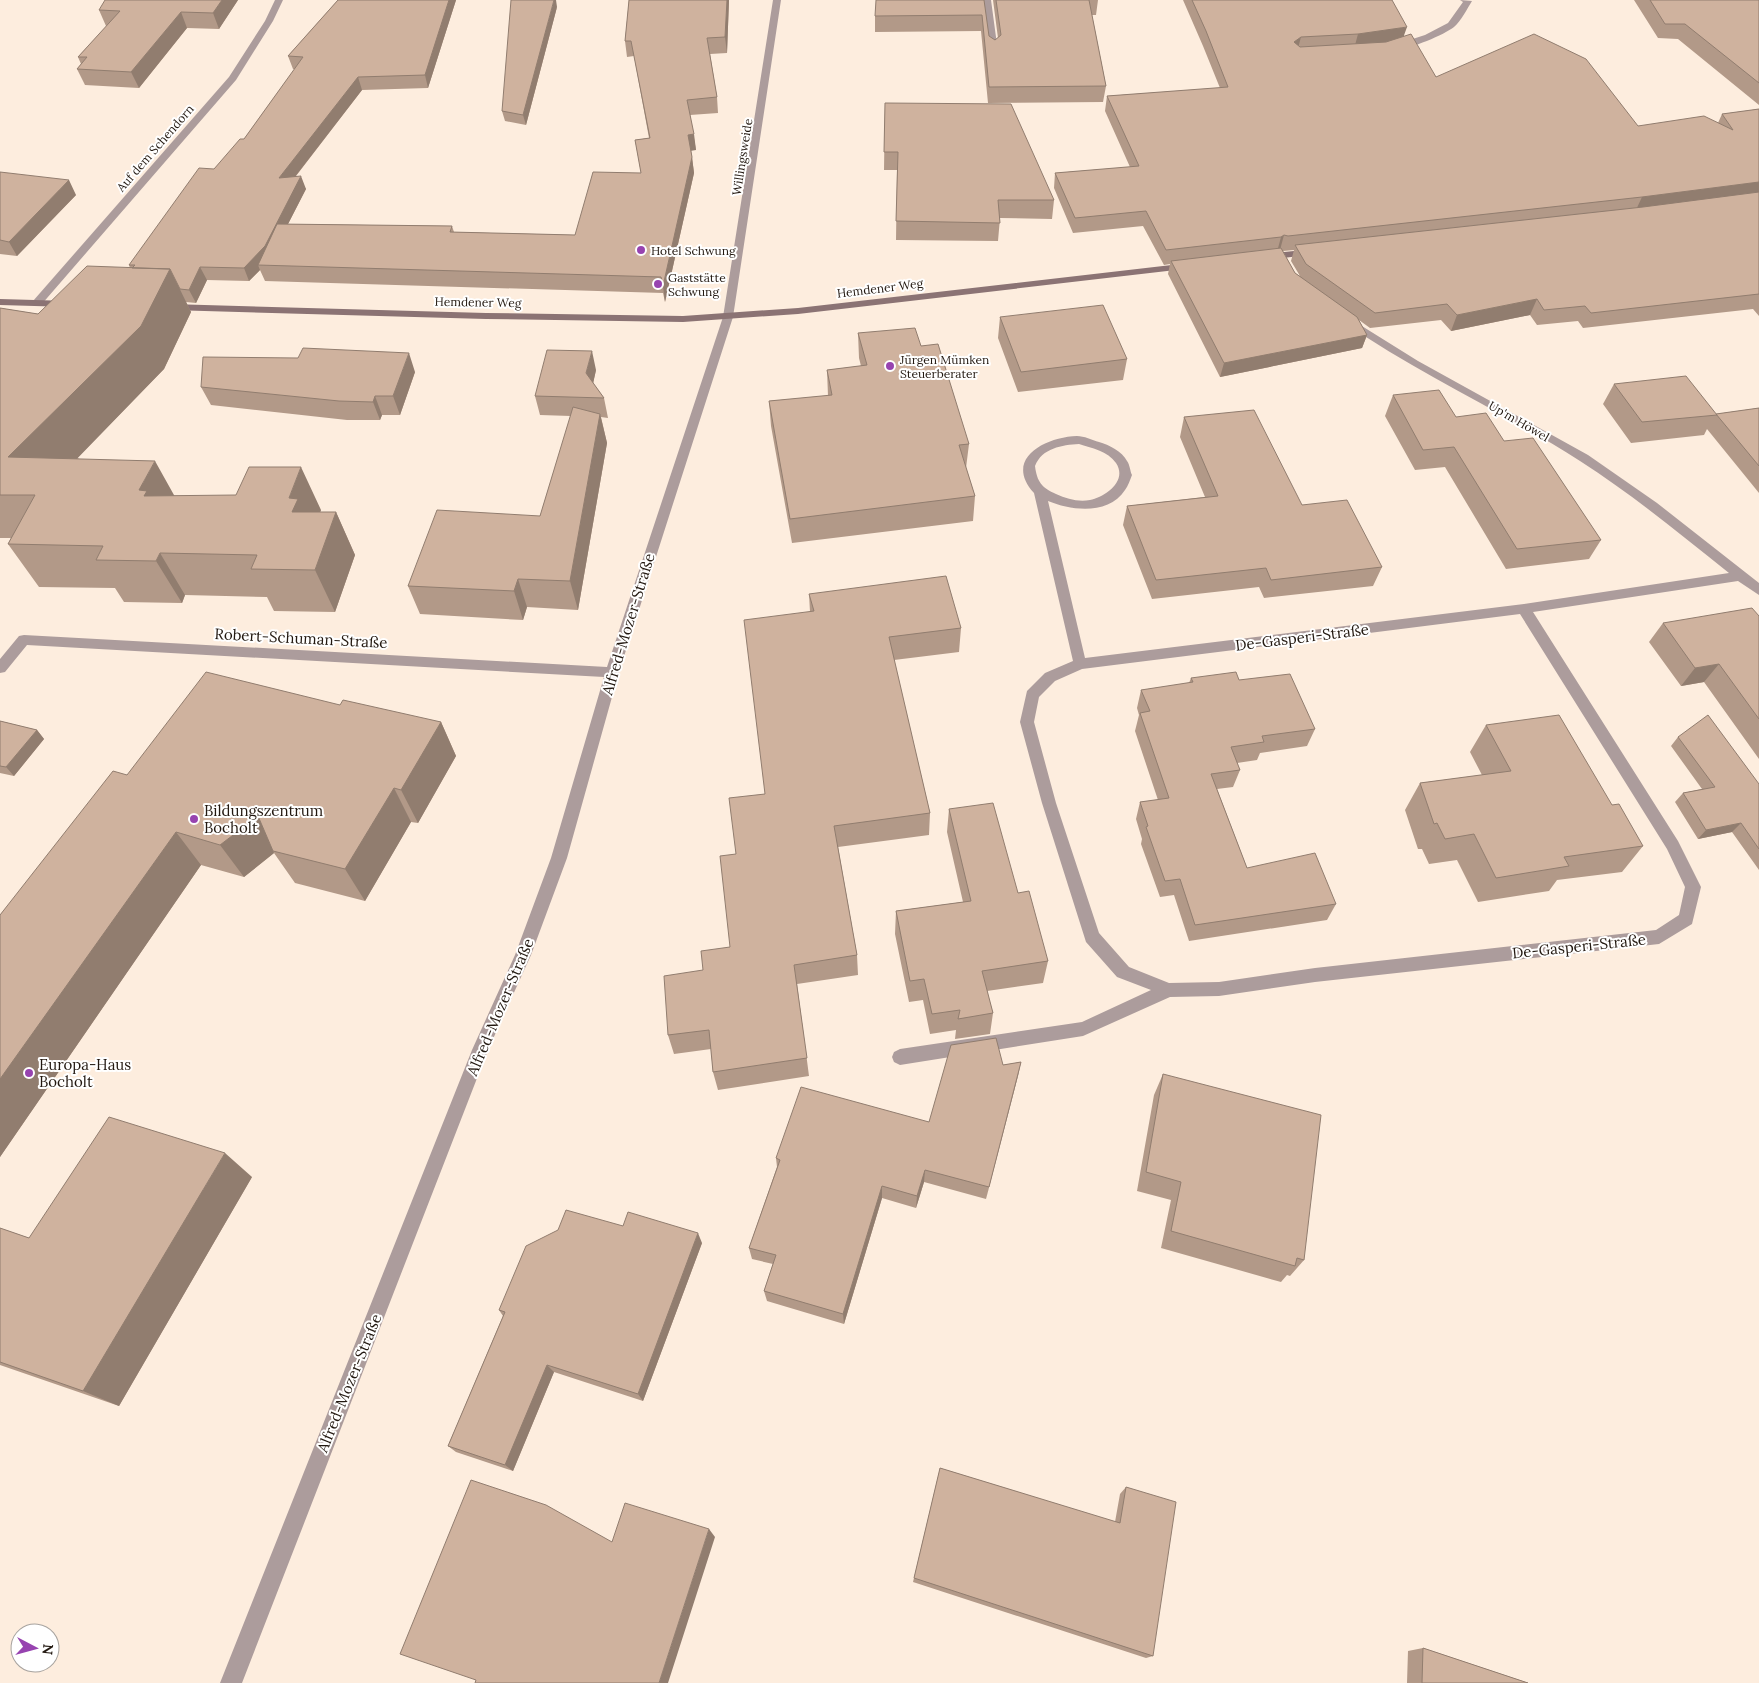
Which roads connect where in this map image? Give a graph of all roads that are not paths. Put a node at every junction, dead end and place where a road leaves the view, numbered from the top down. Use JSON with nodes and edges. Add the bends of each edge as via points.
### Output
{"nodes":[{"id":1,"x":279,"y":0,"type":"edge"},
{"id":2,"x":778,"y":0,"type":"edge"},
{"id":3,"x":987,"y":0,"type":"edge"},
{"id":4,"x":1469,"y":0,"type":"edge"},
{"id":5,"x":1391,"y":49,"type":"edge"},
{"id":6,"x":994,"y":52,"type":"edge"},
{"id":7,"x":1321,"y":251,"type":"edge"},
{"id":8,"x":1281,"y":255,"type":"junction"},
{"id":9,"x":1252,"y":259,"type":"edge"},
{"id":10,"x":1202,"y":264,"type":"edge"},
{"id":11,"x":1288,"y":269,"type":"edge"},
{"id":12,"x":0,"y":302,"type":"edge"},
{"id":13,"x":37,"y":303,"type":"junction"},
{"id":14,"x":77,"y":304,"type":"edge"},
{"id":15,"x":157,"y":306,"type":"edge"},
{"id":16,"x":1339,"y":314,"type":"edge"},
{"id":17,"x":728,"y":317,"type":"junction"},
{"id":18,"x":1040,"y":491,"type":"junction"},
{"id":19,"x":1741,"y":576,"type":"junction"},
{"id":20,"x":1759,"y":590,"type":"edge"},
{"id":21,"x":1524,"y":609,"type":"junction"},
{"id":22,"x":1080,"y":664,"type":"junction"},
{"id":23,"x":0,"y":668,"type":"edge"},
{"id":24,"x":612,"y":672,"type":"junction"},
{"id":25,"x":1170,"y":990,"type":"junction"},
{"id":26,"x":900,"y":1057,"type":"dead end"},
{"id":27,"x":230,"y":1683,"type":"edge"}],
"edges":[{"from":1,"to":13,"type":"street","name":"Auf dem Schendorn","via":[[233,78]]},
{"from":2,"to":17,"type":"street","name":"Willingsweide"},
{"from":3,"to":6,"type":"street"},
{"from":4,"to":5,"type":"street","via":[[1451,25],[1428,37]]},
{"from":7,"to":8,"type":"street"},
{"from":8,"to":9,"type":"street"},
{"from":8,"to":11,"type":"street"},
{"from":10,"to":17,"type":"street","name":"Hemdener Weg"},
{"from":12,"to":13,"type":"street"},
{"from":13,"to":14,"type":"street"},
{"from":15,"to":17,"type":"street","name":"Hemdener Weg","via":[[506,317]]},
{"from":16,"to":19,"type":"street","name":"Up'm Höwel","via":[[1405,358],[1616,478]]},
{"from":17,"to":24,"type":"street","name":"Alfred-Mozer-Straße"},
{"from":18,"to":18,"type":"street","via":[[1029,470],[1032,459],[1050,445],[1079,440],[1094,443],[1118,456],[1124,466],[1123,487],[1101,502],[1068,504]]},
{"from":18,"to":22,"type":"street"},
{"from":19,"to":20,"type":"street","name":"Up'm Höwel"},
{"from":19,"to":21,"type":"street","name":"De-Gasperi-Straße"},
{"from":21,"to":22,"type":"street","name":"De-Gasperi-Straße"},
{"from":21,"to":25,"type":"street","name":"De-Gasperi-Straße","via":[[1673,845],[1693,887],[1686,919],[1659,937],[1315,975],[1219,989]]},
{"from":22,"to":25,"type":"street","name":"De-Gasperi-Straße","via":[[1050,677],[1032,695],[1027,722],[1049,803],[1092,938],[1123,972]]},
{"from":23,"to":24,"type":"street","name":"Robert-Schuman-Straße","via":[[24,640]]},
{"from":24,"to":27,"type":"street","name":"Alfred-Mozer-Straße","via":[[559,858],[527,946],[480,1050]]},
{"from":25,"to":26,"type":"street","name":"De-Gasperi-Straße","via":[[1084,1029]]}]}
